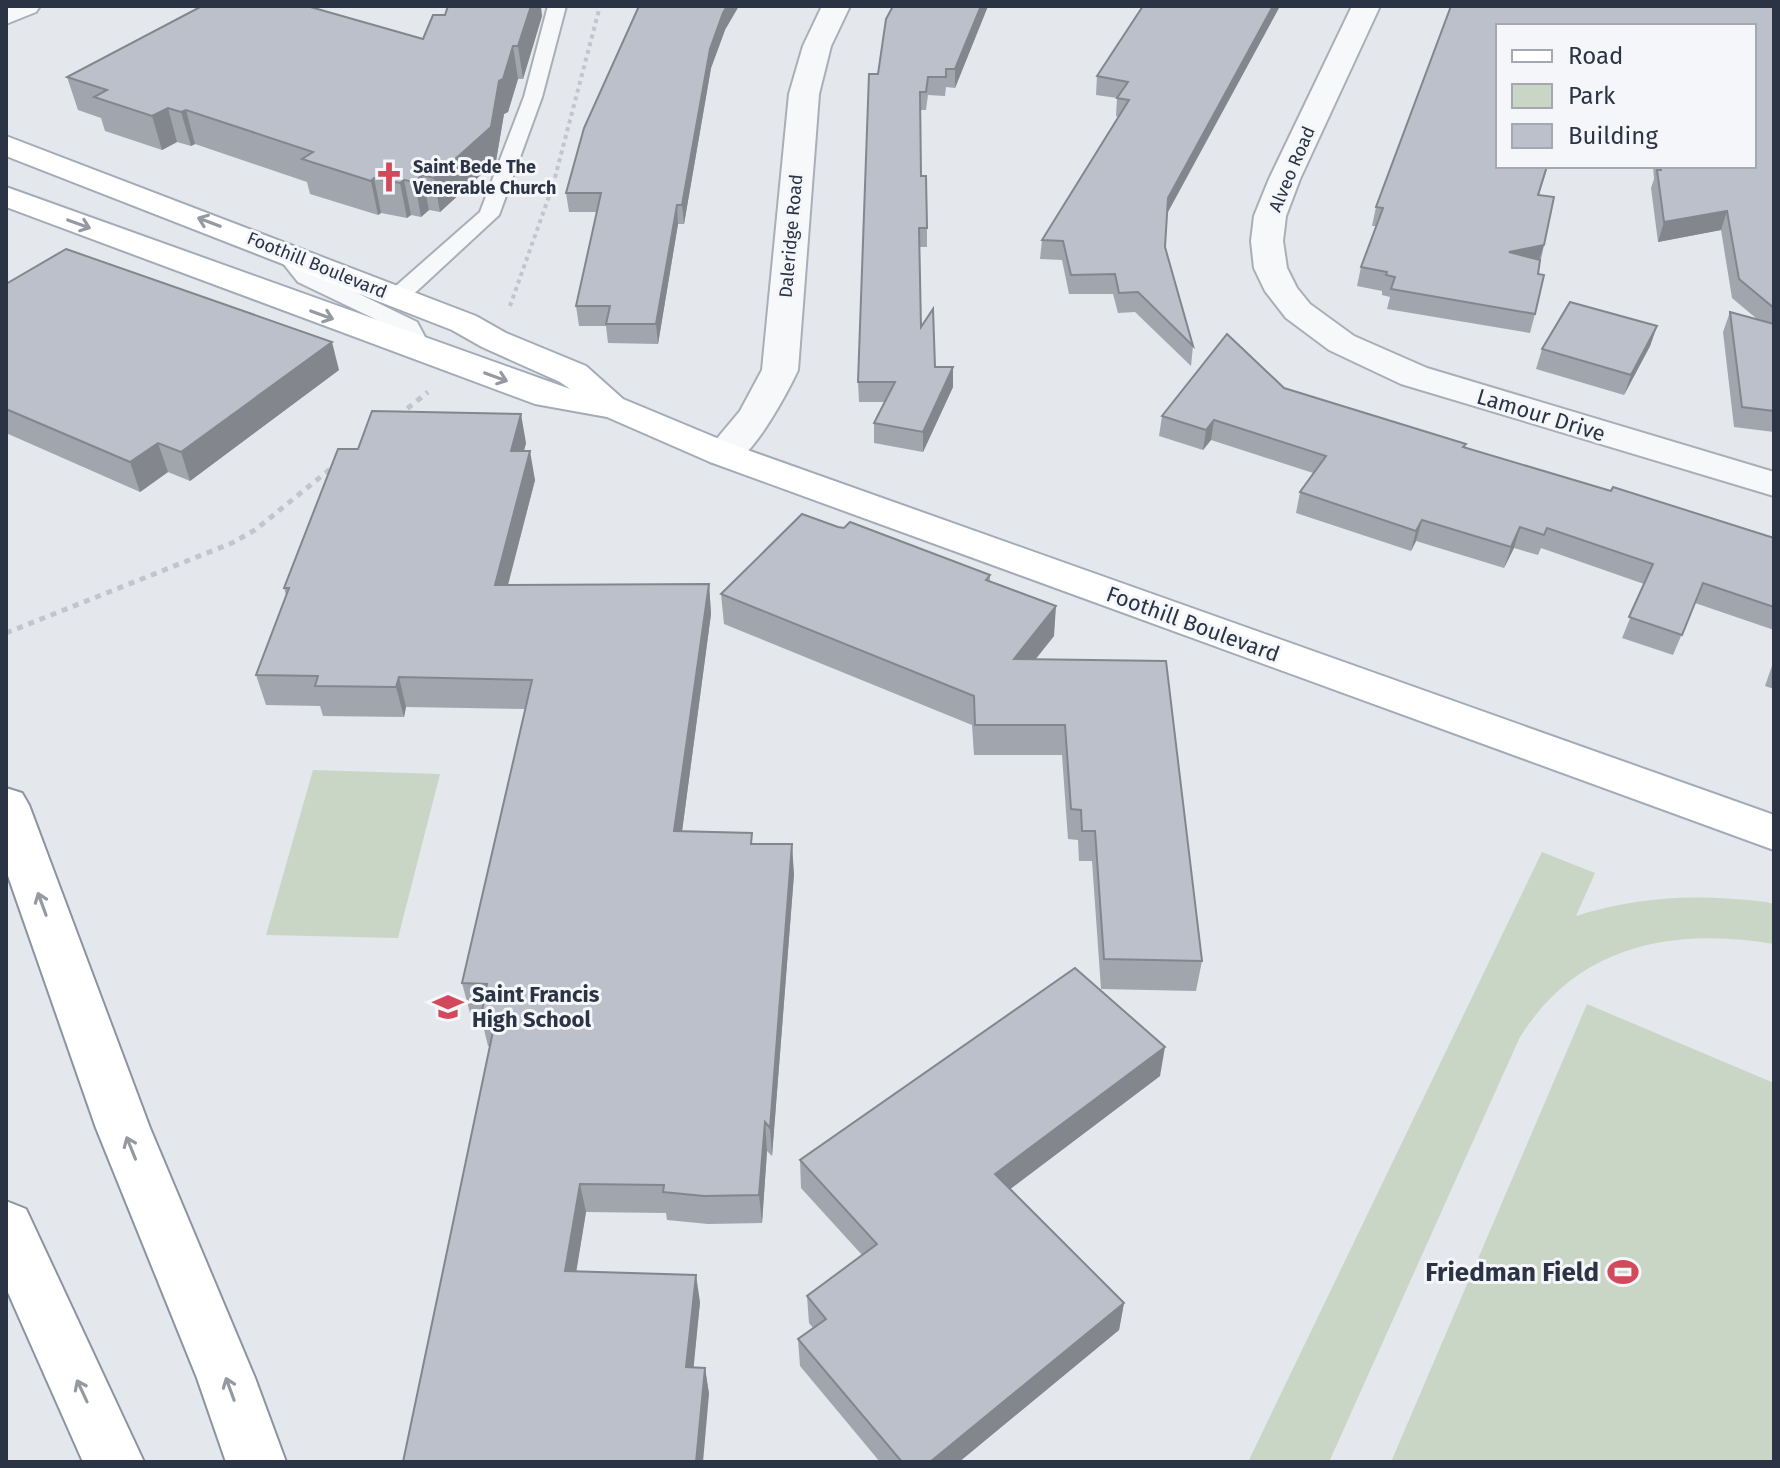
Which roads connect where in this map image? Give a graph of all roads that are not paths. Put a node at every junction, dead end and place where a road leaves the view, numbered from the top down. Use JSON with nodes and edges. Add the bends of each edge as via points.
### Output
{"nodes":[{"id":1,"x":26,"y":6,"type":"edge"},
{"id":2,"x":557,"y":6,"type":"edge"},
{"id":3,"x":836,"y":6,"type":"edge"},
{"id":4,"x":1366,"y":6,"type":"edge"},
{"id":5,"x":6,"y":16,"type":"edge"},
{"id":6,"x":6,"y":145,"type":"edge"},
{"id":7,"x":6,"y":196,"type":"edge"},
{"id":8,"x":284,"y":252,"type":"junction"},
{"id":9,"x":397,"y":297,"type":"junction"},
{"id":10,"x":1316,"y":328,"type":"joint"},
{"id":11,"x":422,"y":352,"type":"junction"},
{"id":12,"x":616,"y":408,"type":"junction"},
{"id":13,"x":723,"y":454,"type":"junction"},
{"id":14,"x":1774,"y":484,"type":"edge"},
{"id":15,"x":6,"y":805,"type":"edge"},
{"id":16,"x":1774,"y":833,"type":"edge"},
{"id":17,"x":6,"y":1226,"type":"edge"},
{"id":18,"x":114,"y":1462,"type":"edge"},
{"id":19,"x":256,"y":1462,"type":"edge"}],
"edges":[{"from":1,"to":5,"type":"street"},
{"from":2,"to":9,"type":"lane","via":[[533,97],[489,215]]},
{"from":3,"to":13,"type":"street","name":"Daleridge Road","via":[[817,46],[804,94],[780,370],[747,429]]},
{"from":4,"to":10,"type":"street","name":"Alveo Road","via":[[1274,202],[1267,240],[1270,268],[1281,289]]},
{"from":8,"to":6,"type":"main road","name":"Foothill Boulevard","one_way":true},
{"from":7,"to":11,"type":"main road","name":"Foothill Boulevard","one_way":true},
{"from":8,"to":9,"type":"main road","name":"Foothill Boulevard"},
{"from":8,"to":11,"type":"lane","via":[[306,277],[409,327]]},
{"from":9,"to":12,"type":"main road","name":"Foothill Boulevard","via":[[573,374]]},
{"from":10,"to":14,"type":"street","name":"Lamour Drive","via":[[1357,353],[1414,376]]},
{"from":11,"to":12,"type":"main road","name":"Foothill Boulevard","one_way":true,"via":[[548,396]]},
{"from":12,"to":13,"type":"main road","name":"Foothill Boulevard"},
{"from":13,"to":16,"type":"main road","name":"Foothill Boulevard"},
{"from":19,"to":15,"type":"main road","one_way":true,"via":[[123,1128]]},
{"from":18,"to":17,"type":"main road","one_way":true}]}
